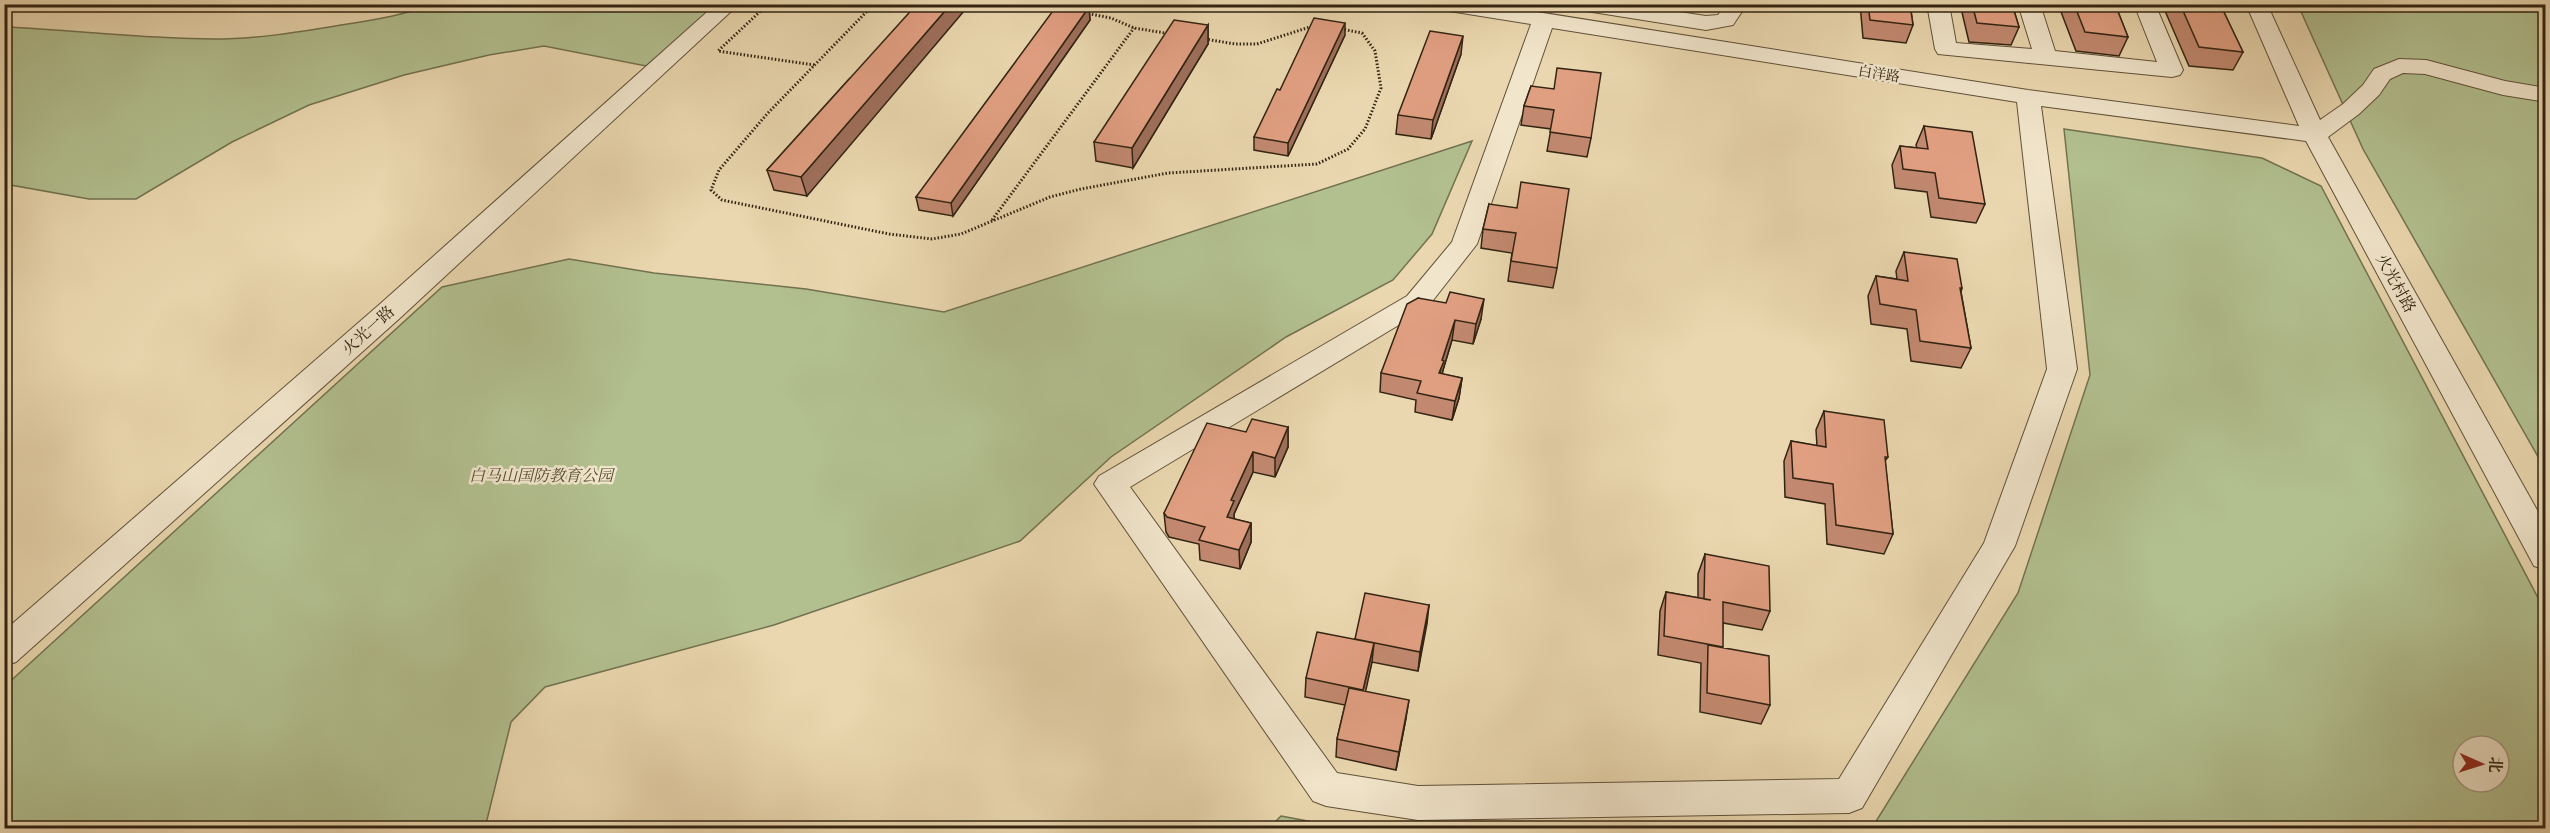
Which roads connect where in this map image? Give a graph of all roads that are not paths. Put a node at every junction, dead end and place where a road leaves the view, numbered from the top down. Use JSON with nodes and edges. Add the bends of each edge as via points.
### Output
{"nodes":[{"id":1,"x":729,"y":4,"type":"edge"},
{"id":2,"x":1580,"y":4,"type":"edge"},
{"id":3,"x":1737,"y":4,"type":"edge"},
{"id":4,"x":1938,"y":4,"type":"edge"},
{"id":5,"x":2029,"y":4,"type":"edge"},
{"id":6,"x":2144,"y":4,"type":"edge"},
{"id":7,"x":2256,"y":4,"type":"edge"},
{"id":8,"x":1451,"y":5,"type":"edge"},
{"id":9,"x":1543,"y":21,"type":"junction"},
{"id":10,"x":2046,"y":57,"type":"junction"},
{"id":11,"x":2546,"y":95,"type":"edge"},
{"id":12,"x":2028,"y":97,"type":"junction"},
{"id":13,"x":2315,"y":135,"type":"junction"},
{"id":14,"x":2546,"y":557,"type":"edge"},
{"id":15,"x":4,"y":652,"type":"edge"}],
"edges":[{"from":1,"to":15,"type":"street","name":"火光一路"},
{"from":2,"to":3,"type":"street","via":[[1707,23],[1725,20]]},
{"from":4,"to":10,"type":"street","via":[[1946,49]]},
{"from":5,"to":10,"type":"street"},
{"from":6,"to":10,"type":"street","via":[[2172,70]]},
{"from":7,"to":13,"type":"street","name":"火光村路"},
{"from":8,"to":9,"type":"street","name":"白洋路"},
{"from":9,"to":12,"type":"street","name":"白洋路"},
{"from":9,"to":12,"type":"street","via":[[1464,244],[1417,302],[1110,484],[1326,789],[1418,803],[1849,796],[1999,546],[2062,369]]},
{"from":11,"to":13,"type":"street","via":[[2426,67],[2399,66],[2382,74],[2351,109]]},
{"from":12,"to":13,"type":"street","name":"白洋路"},
{"from":13,"to":14,"type":"street","name":"火光村路"}]}
